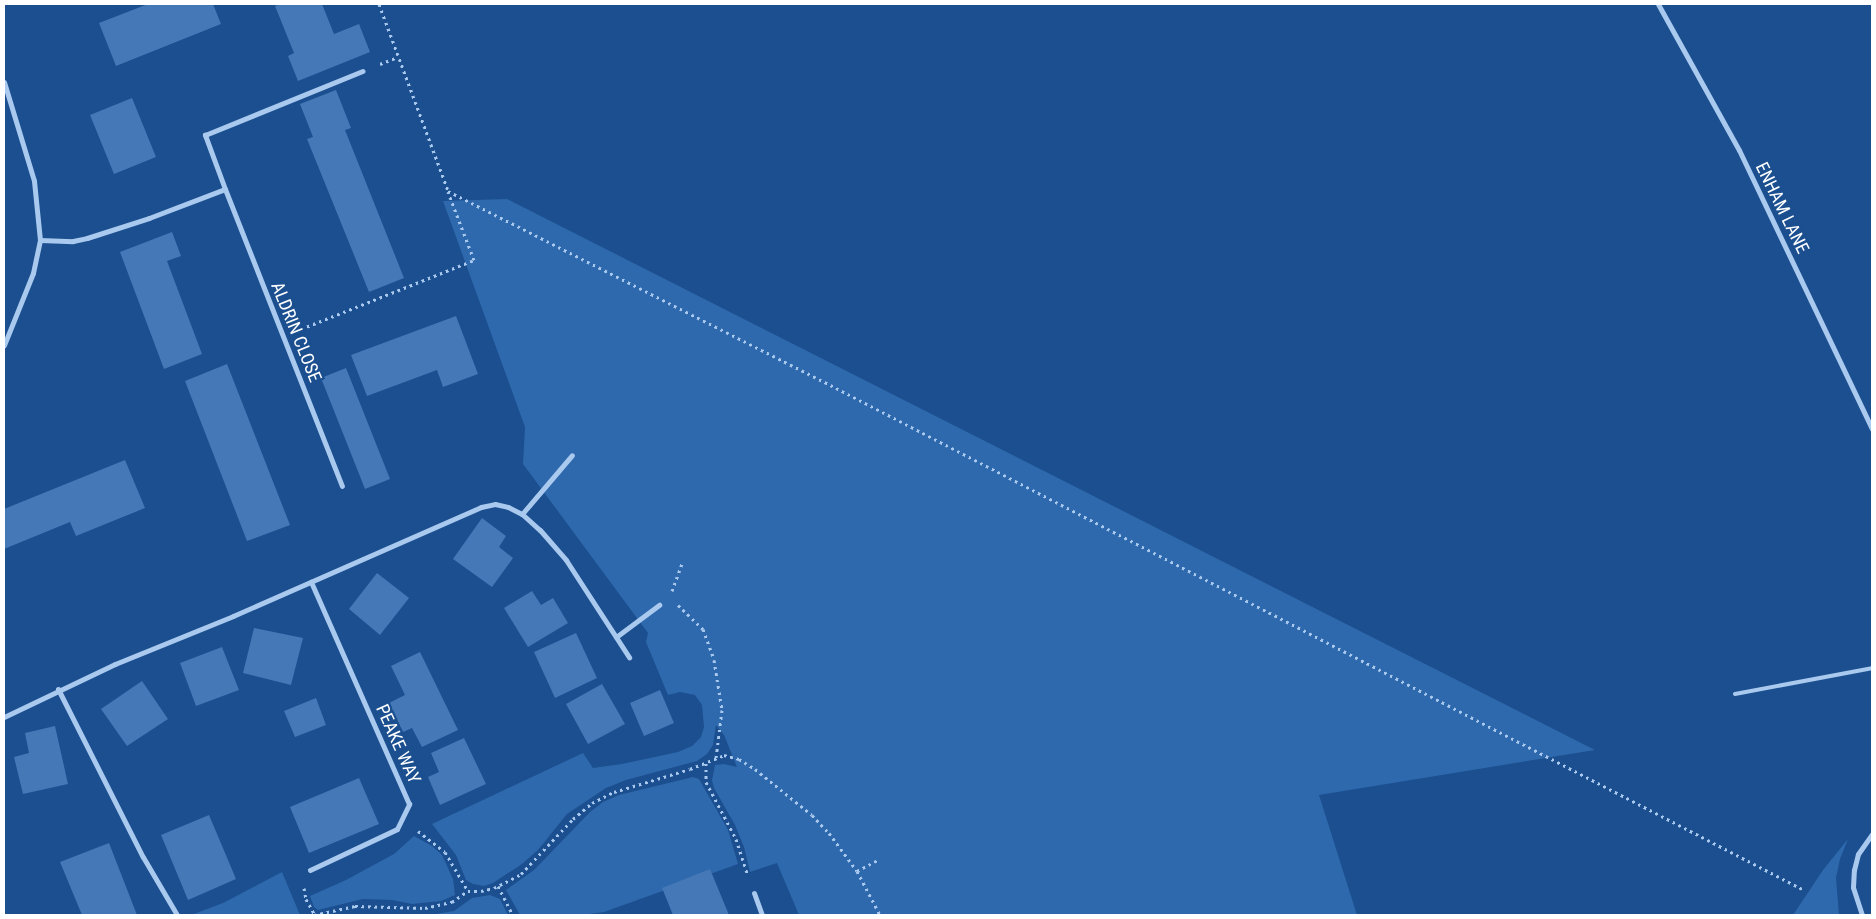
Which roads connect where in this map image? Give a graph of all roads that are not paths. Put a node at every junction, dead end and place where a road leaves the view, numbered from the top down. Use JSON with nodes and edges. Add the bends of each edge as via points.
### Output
{"nodes":[{"id":1,"x":1658,"y":4,"type":"edge"},
{"id":2,"x":363,"y":71,"type":"dead end"},
{"id":3,"x":4,"y":82,"type":"edge"},
{"id":4,"x":225,"y":189,"type":"junction"},
{"id":5,"x":40,"y":240,"type":"junction"},
{"id":6,"x":4,"y":345,"type":"edge"},
{"id":7,"x":1872,"y":429,"type":"edge"},
{"id":8,"x":572,"y":455,"type":"dead end"},
{"id":9,"x":342,"y":486,"type":"dead end"},
{"id":10,"x":522,"y":514,"type":"junction"},
{"id":11,"x":311,"y":582,"type":"junction"},
{"id":12,"x":659,"y":605,"type":"road end"},
{"id":13,"x":616,"y":637,"type":"junction"},
{"id":14,"x":629,"y":656,"type":"dead end"},
{"id":15,"x":1872,"y":668,"type":"edge"},
{"id":16,"x":58,"y":690,"type":"junction"},
{"id":17,"x":1735,"y":694,"type":"dead end"},
{"id":18,"x":4,"y":717,"type":"edge"},
{"id":19,"x":1872,"y":834,"type":"edge"},
{"id":20,"x":310,"y":870,"type":"road end"},
{"id":21,"x":754,"y":893,"type":"road end"},
{"id":22,"x":177,"y":915,"type":"edge"},
{"id":23,"x":762,"y":915,"type":"edge"},
{"id":24,"x":1862,"y":915,"type":"edge"}],
"edges":[{"from":1,"to":7,"type":"street","name":"ENHAM LANE","via":[[1739,150]]},
{"from":2,"to":4,"type":"street","name":"ALDRIN CLOSE","via":[[205,135]]},
{"from":3,"to":5,"type":"street","via":[[34,181]]},
{"from":4,"to":5,"type":"street","via":[[87,238]]},
{"from":4,"to":9,"type":"street","name":"ALDRIN CLOSE"},
{"from":5,"to":6,"type":"street","via":[[33,273]]},
{"from":8,"to":10,"type":"street"},
{"from":10,"to":11,"type":"street","via":[[495,504],[481,507]]},
{"from":10,"to":13,"type":"street","via":[[566,560]]},
{"from":11,"to":16,"type":"street"},
{"from":11,"to":20,"type":"street","name":"PEAKE WAY","via":[[409,804],[397,828]]},
{"from":12,"to":13,"type":"street"},
{"from":13,"to":14,"type":"street"},
{"from":15,"to":17,"type":"lane"},
{"from":16,"to":18,"type":"street"},
{"from":16,"to":22,"type":"street","via":[[143,857]]},
{"from":19,"to":24,"type":"street","via":[[1858,854],[1854,870],[1853,887]]},
{"from":21,"to":23,"type":"street"}]}
